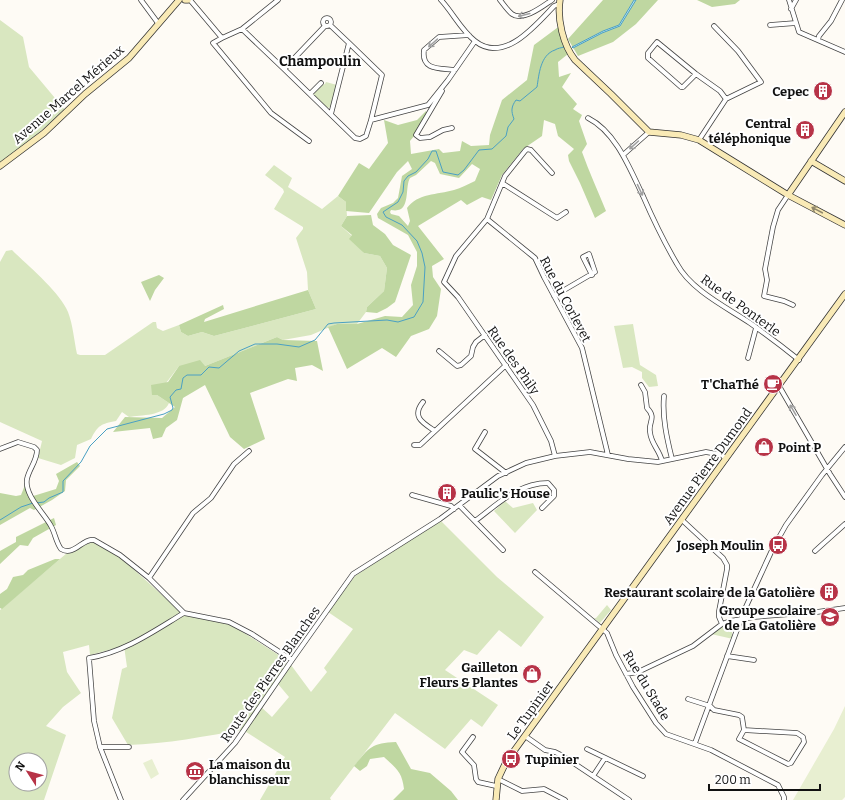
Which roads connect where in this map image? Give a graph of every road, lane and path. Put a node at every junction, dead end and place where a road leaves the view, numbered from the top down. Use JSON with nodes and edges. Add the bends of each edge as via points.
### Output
{"nodes":[{"id":1,"x":141,"y":0,"type":"edge"},
{"id":2,"x":179,"y":0,"type":"edge"},
{"id":3,"x":185,"y":0,"type":"edge"},
{"id":4,"x":189,"y":0,"type":"edge"},
{"id":5,"x":278,"y":0,"type":"edge"},
{"id":6,"x":441,"y":0,"type":"edge"},
{"id":7,"x":500,"y":0,"type":"edge"},
{"id":8,"x":552,"y":0,"type":"edge"},
{"id":9,"x":789,"y":0,"type":"edge"},
{"id":10,"x":796,"y":0,"type":"edge"},
{"id":11,"x":842,"y":0,"type":"edge"},
{"id":12,"x":560,"y":2,"type":"edge"},
{"id":13,"x":791,"y":9,"type":"junction"},
{"id":14,"x":158,"y":23,"type":"junction"},
{"id":15,"x":796,"y":23,"type":"junction"},
{"id":16,"x":330,"y":25,"type":"junction"},
{"id":17,"x":770,"y":25,"type":"dead end"},
{"id":18,"x":325,"y":26,"type":"junction"},
{"id":19,"x":714,"y":26,"type":"dead end"},
{"id":20,"x":242,"y":29,"type":"junction"},
{"id":21,"x":469,"y":35,"type":"junction"},
{"id":22,"x":222,"y":38,"type":"junction"},
{"id":23,"x":818,"y":40,"type":"junction"},
{"id":24,"x":475,"y":41,"type":"junction"},
{"id":25,"x":349,"y":43,"type":"junction"},
{"id":26,"x":845,"y":52,"type":"edge"},
{"id":27,"x":284,"y":69,"type":"junction"},
{"id":28,"x":455,"y":70,"type":"junction"},
{"id":29,"x":696,"y":74,"type":"junction"},
{"id":30,"x":448,"y":80,"type":"junction"},
{"id":31,"x":321,"y":83,"type":"dead end"},
{"id":32,"x":310,"y":94,"type":"junction"},
{"id":33,"x":726,"y":99,"type":"junction"},
{"id":34,"x":845,"y":112,"type":"edge"},
{"id":35,"x":331,"y":114,"type":"junction"},
{"id":36,"x":588,"y":118,"type":"dead end"},
{"id":37,"x":371,"y":120,"type":"junction"},
{"id":38,"x":452,"y":128,"type":"dead end"},
{"id":39,"x":649,"y":132,"type":"junction"},
{"id":40,"x":699,"y":140,"type":"junction"},
{"id":41,"x":309,"y":141,"type":"dead end"},
{"id":42,"x":623,"y":155,"type":"junction"},
{"id":43,"x":812,"y":161,"type":"junction"},
{"id":44,"x":0,"y":166,"type":"edge"},
{"id":45,"x":552,"y":173,"type":"dead end"},
{"id":46,"x":845,"y":179,"type":"edge"},
{"id":47,"x":502,"y":183,"type":"junction"},
{"id":48,"x":788,"y":195,"type":"junction"},
{"id":49,"x":566,"y":212,"type":"dead end"},
{"id":50,"x":487,"y":219,"type":"junction"},
{"id":51,"x":845,"y":225,"type":"edge"},
{"id":52,"x":592,"y":275,"type":"dead end"},
{"id":53,"x":845,"y":295,"type":"edge"},
{"id":54,"x":554,"y":296,"type":"junction"},
{"id":55,"x":793,"y":305,"type":"dead end"},
{"id":56,"x":756,"y":328,"type":"junction"},
{"id":57,"x":485,"y":335,"type":"junction"},
{"id":58,"x":439,"y":351,"type":"dead end"},
{"id":59,"x":748,"y":358,"type":"dead end"},
{"id":60,"x":799,"y":360,"type":"junction"},
{"id":61,"x":506,"y":365,"type":"junction"},
{"id":62,"x":641,"y":385,"type":"dead end"},
{"id":63,"x":779,"y":386,"type":"junction"},
{"id":64,"x":664,"y":396,"type":"dead end"},
{"id":65,"x":423,"y":402,"type":"dead end"},
{"id":66,"x":435,"y":431,"type":"junction"},
{"id":67,"x":485,"y":432,"type":"dead end"},
{"id":68,"x":414,"y":445,"type":"dead end"},
{"id":69,"x":845,"y":447,"type":"edge"},
{"id":70,"x":0,"y":449,"type":"edge"},
{"id":71,"x":249,"y":451,"type":"dead end"},
{"id":72,"x":608,"y":455,"type":"junction"},
{"id":73,"x":555,"y":456,"type":"junction"},
{"id":74,"x":726,"y":458,"type":"junction"},
{"id":75,"x":672,"y":459,"type":"junction"},
{"id":76,"x":662,"y":461,"type":"junction"},
{"id":77,"x":828,"y":469,"type":"junction"},
{"id":78,"x":506,"y":473,"type":"junction"},
{"id":79,"x":412,"y":495,"type":"dead end"},
{"id":80,"x":845,"y":497,"type":"edge"},
{"id":81,"x":459,"y":505,"type":"junction"},
{"id":82,"x":542,"y":508,"type":"dead end"},
{"id":83,"x":454,"y":509,"type":"junction"},
{"id":84,"x":682,"y":520,"type":"junction"},
{"id":85,"x":475,"y":522,"type":"junction"},
{"id":86,"x":845,"y":524,"type":"edge"},
{"id":87,"x":503,"y":550,"type":"dead end"},
{"id":88,"x":815,"y":551,"type":"dead end"},
{"id":89,"x":535,"y":572,"type":"dead end"},
{"id":90,"x":149,"y":578,"type":"junction"},
{"id":91,"x":845,"y":608,"type":"edge"},
{"id":92,"x":184,"y":613,"type":"junction"},
{"id":93,"x":741,"y":620,"type":"junction"},
{"id":94,"x":722,"y":624,"type":"junction"},
{"id":95,"x":603,"y":629,"type":"junction"},
{"id":96,"x":587,"y":651,"type":"joint"},
{"id":97,"x":727,"y":656,"type":"junction"},
{"id":98,"x":292,"y":660,"type":"junction"},
{"id":99,"x":754,"y":660,"type":"dead end"},
{"id":100,"x":626,"y":674,"type":"junction"},
{"id":101,"x":688,"y":699,"type":"dead end"},
{"id":102,"x":710,"y":706,"type":"junction"},
{"id":103,"x":744,"y":730,"type":"junction"},
{"id":104,"x":525,"y":736,"type":"junction"},
{"id":105,"x":473,"y":737,"type":"dead end"},
{"id":106,"x":695,"y":743,"type":"junction"},
{"id":107,"x":100,"y":747,"type":"junction"},
{"id":108,"x":129,"y":747,"type":"dead end"},
{"id":109,"x":587,"y":749,"type":"dead end"},
{"id":110,"x":605,"y":758,"type":"junction"},
{"id":111,"x":593,"y":776,"type":"junction"},
{"id":112,"x":643,"y":776,"type":"dead end"},
{"id":113,"x":498,"y":779,"type":"junction"},
{"id":114,"x":496,"y":786,"type":"junction"},
{"id":115,"x":120,"y":800,"type":"edge"},
{"id":116,"x":183,"y":800,"type":"edge"},
{"id":117,"x":496,"y":800,"type":"edge"},
{"id":118,"x":564,"y":800,"type":"edge"},
{"id":119,"x":629,"y":800,"type":"edge"},
{"id":120,"x":784,"y":800,"type":"edge"}],
"edges":[{"from":1,"to":14,"type":"street"},
{"from":2,"to":14,"type":"main road","name":"Avenue Marcel Mérieux"},
{"from":3,"to":4,"type":"main road"},
{"from":4,"to":22,"type":"street"},
{"from":5,"to":20,"type":"street"},
{"from":6,"to":21,"type":"street"},
{"from":8,"to":7,"type":"street","one_way":true,"via":[[523,16],[511,13]]},
{"from":9,"to":13,"type":"street"},
{"from":10,"to":13,"type":"street"},
{"from":11,"to":23,"type":"street"},
{"from":12,"to":24,"type":"street","via":[[526,34],[507,46],[491,48]]},
{"from":12,"to":39,"type":"main road","via":[[559,12],[566,46],[575,60]]},
{"from":13,"to":15,"type":"street"},
{"from":14,"to":44,"type":"main road","name":"Avenue Marcel Mérieux","via":[[123,64],[85,94],[44,133]]},
{"from":15,"to":17,"type":"street"},
{"from":15,"to":23,"type":"street","via":[[801,34]]},
{"from":16,"to":18,"type":"street"},
{"from":16,"to":18,"type":"street","via":[[331,21],[327,18],[324,20]]},
{"from":16,"to":25,"type":"street"},
{"from":18,"to":27,"type":"street"},
{"from":19,"to":33,"type":"street","via":[[738,51],[761,82]]},
{"from":20,"to":22,"type":"street"},
{"from":20,"to":27,"type":"street"},
{"from":21,"to":24,"type":"street"},
{"from":21,"to":28,"type":"street","one_way":true,"via":[[439,37],[424,50],[423,58],[426,65]]},
{"from":22,"to":41,"type":"street","via":[[213,43],[247,85],[271,113]]},
{"from":23,"to":26,"type":"street"},
{"from":24,"to":28,"type":"street"},
{"from":25,"to":35,"type":"street"},
{"from":25,"to":37,"type":"street","via":[[382,75]]},
{"from":27,"to":32,"type":"street"},
{"from":28,"to":30,"type":"street"},
{"from":29,"to":29,"type":"street","via":[[657,42],[648,53],[648,58],[680,86],[686,85]]},
{"from":29,"to":33,"type":"street","via":[[720,91]]},
{"from":30,"to":37,"type":"street","via":[[428,105]]},
{"from":30,"to":38,"type":"street","via":[[416,135],[420,138],[430,137]]},
{"from":31,"to":32,"type":"street"},
{"from":32,"to":35,"type":"street"},
{"from":33,"to":40,"type":"street"},
{"from":34,"to":43,"type":"main road"},
{"from":35,"to":37,"type":"street","via":[[360,139],[366,136]]},
{"from":36,"to":42,"type":"street","name":"Rue de Ponterle","via":[[600,126]]},
{"from":39,"to":40,"type":"main road"},
{"from":39,"to":42,"type":"street","one_way":true},
{"from":40,"to":48,"type":"main road"},
{"from":42,"to":56,"type":"street","name":"Rue de Ponterle","one_way":true,"via":[[678,266],[706,294]]},
{"from":43,"to":46,"type":"main road"},
{"from":43,"to":48,"type":"main road"},
{"from":45,"to":47,"type":"street","via":[[531,150],[527,149]]},
{"from":47,"to":49,"type":"street","via":[[557,218]]},
{"from":47,"to":50,"type":"street"},
{"from":51,"to":48,"type":"main road","one_way":true},
{"from":48,"to":55,"type":"street","via":[[778,210],[773,227],[765,269],[767,280],[764,296],[784,300]]},
{"from":50,"to":54,"type":"street","name":"Rue du Corlevet","via":[[535,258]]},
{"from":50,"to":57,"type":"street","name":"Rue des Phily","via":[[456,256],[444,279]]},
{"from":52,"to":54,"type":"street"},
{"from":53,"to":60,"type":"main road","name":"Avenue Pierre Dumond"},
{"from":54,"to":72,"type":"street","name":"Rue du Corlevet","via":[[582,348]]},
{"from":56,"to":59,"type":"street"},
{"from":56,"to":60,"type":"street","name":"Rue de Ponterle"},
{"from":57,"to":58,"type":"street","via":[[476,342],[471,356],[461,365],[457,366]]},
{"from":57,"to":61,"type":"street","name":"Rue des Phily"},
{"from":60,"to":63,"type":"main road","name":"Avenue Pierre Dumond"},
{"from":61,"to":66,"type":"street"},
{"from":61,"to":73,"type":"street","name":"Rue des Phily","via":[[533,405],[551,441]]},
{"from":62,"to":76,"type":"street","via":[[645,392],[647,408],[651,413],[649,429],[652,442]]},
{"from":63,"to":74,"type":"main road","name":"Avenue Pierre Dumond"},
{"from":77,"to":63,"type":"street","one_way":true},
{"from":64,"to":75,"type":"street"},
{"from":65,"to":66,"type":"street","via":[[419,406],[420,421]]},
{"from":66,"to":68,"type":"street","via":[[420,445]]},
{"from":67,"to":78,"type":"street","via":[[475,449]]},
{"from":69,"to":77,"type":"street"},
{"from":70,"to":90,"type":"street","via":[[18,442],[37,450],[27,486],[61,549],[71,550],[90,539],[94,540],[120,555]]},
{"from":71,"to":90,"type":"street","via":[[234,464],[211,498],[193,513]]},
{"from":72,"to":73,"type":"street","via":[[590,452]]},
{"from":72,"to":76,"type":"street"},
{"from":73,"to":78,"type":"street"},
{"from":74,"to":75,"type":"street","via":[[706,452]]},
{"from":74,"to":84,"type":"main road","name":"Avenue Pierre Dumond"},
{"from":75,"to":76,"type":"street"},
{"from":77,"to":80,"type":"street"},
{"from":77,"to":93,"type":"street","via":[[780,535],[759,575]]},
{"from":78,"to":81,"type":"street","via":[[498,476]]},
{"from":79,"to":83,"type":"street"},
{"from":81,"to":83,"type":"street"},
{"from":81,"to":85,"type":"street"},
{"from":82,"to":85,"type":"street","via":[[554,496],[554,490],[548,483],[514,491]]},
{"from":83,"to":98,"type":"street","name":"Route des Pierres Blanches","via":[[353,574]]},
{"from":84,"to":94,"type":"street","via":[[723,558],[727,565],[719,611]]},
{"from":84,"to":95,"type":"main road","name":"Avenue Pierre Dumond"},
{"from":85,"to":87,"type":"street"},
{"from":86,"to":88,"type":"street"},
{"from":89,"to":95,"type":"street"},
{"from":90,"to":92,"type":"street"},
{"from":91,"to":93,"type":"street"},
{"from":92,"to":98,"type":"street","via":[[229,622]]},
{"from":92,"to":107,"type":"street","via":[[130,646],[89,658],[93,714]]},
{"from":93,"to":94,"type":"street"},
{"from":93,"to":97,"type":"street"},
{"from":94,"to":100,"type":"street","via":[[693,646],[638,672]]},
{"from":95,"to":96,"type":"main road","name":"Avenue Pierre Dumond"},
{"from":95,"to":100,"type":"street","name":"Rue du Stade","via":[[608,634]]},
{"from":96,"to":104,"type":"main road","name":"Le Tupinier"},
{"from":97,"to":99,"type":"street"},
{"from":97,"to":102,"type":"street"},
{"from":98,"to":116,"type":"street","name":"Route des Pierres Blanches","via":[[235,743]]},
{"from":100,"to":106,"type":"street","name":"Rue du Stade","via":[[649,713],[666,734]]},
{"from":101,"to":102,"type":"street"},
{"from":102,"to":103,"type":"street","via":[[714,710],[742,717]]},
{"from":102,"to":106,"type":"street"},
{"from":103,"to":103,"type":"street","via":[[740,739],[788,764],[804,742],[803,737],[797,733]]},
{"from":104,"to":111,"type":"street","via":[[545,750],[563,756]]},
{"from":104,"to":113,"type":"main road","name":"Le Tupinier","via":[[506,762]]},
{"from":105,"to":114,"type":"street","via":[[462,752],[474,765],[478,782]]},
{"from":106,"to":120,"type":"street","name":"Rue du Stade","via":[[778,785]]},
{"from":107,"to":108,"type":"street"},
{"from":107,"to":115,"type":"street"},
{"from":109,"to":110,"type":"street"},
{"from":110,"to":111,"type":"street"},
{"from":110,"to":112,"type":"street"},
{"from":111,"to":119,"type":"street"},
{"from":113,"to":114,"type":"main road","name":"Le Tupinier"},
{"from":113,"to":118,"type":"street","via":[[522,791],[544,788]]},
{"from":114,"to":117,"type":"main road","name":"Le Tupinier"}]}
